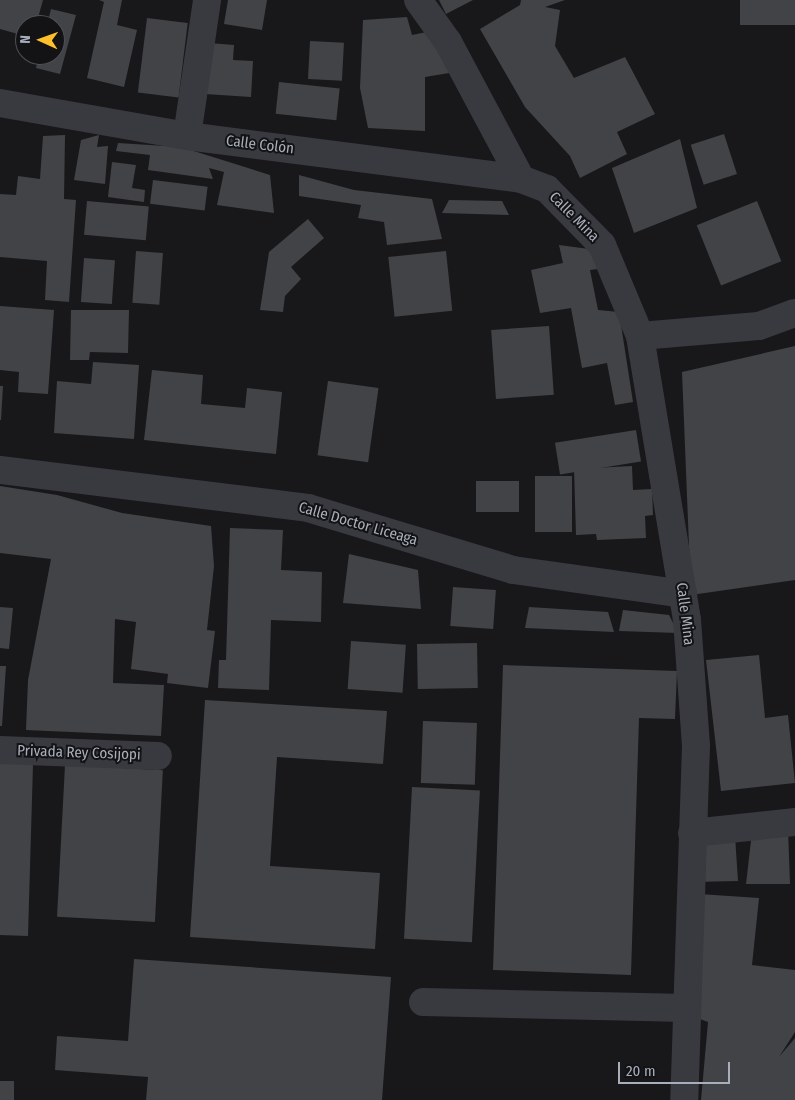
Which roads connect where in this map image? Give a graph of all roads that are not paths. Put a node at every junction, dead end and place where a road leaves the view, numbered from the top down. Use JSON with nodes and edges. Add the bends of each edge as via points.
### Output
{"nodes":[{"id":1,"x":206,"y":0,"type":"edge"},
{"id":2,"x":418,"y":0,"type":"edge"},
{"id":3,"x":0,"y":103,"type":"edge"},
{"id":4,"x":187,"y":136,"type":"junction"},
{"id":5,"x":521,"y":179,"type":"junction"},
{"id":6,"x":795,"y":312,"type":"edge"},
{"id":7,"x":640,"y":336,"type":"junction"},
{"id":8,"x":0,"y":470,"type":"edge"},
{"id":9,"x":683,"y":594,"type":"junction"},
{"id":10,"x":0,"y":750,"type":"edge"},
{"id":11,"x":158,"y":756,"type":"dead end"},
{"id":12,"x":795,"y":822,"type":"edge"},
{"id":13,"x":692,"y":833,"type":"junction"},
{"id":14,"x":423,"y":1002,"type":"dead end"},
{"id":15,"x":686,"y":1008,"type":"junction"},
{"id":16,"x":684,"y":1100,"type":"edge"}],
"edges":[{"from":1,"to":4,"type":"street"},
{"from":2,"to":5,"type":"street","via":[[448,42]]},
{"from":3,"to":4,"type":"street","name":"Calle Colón"},
{"from":4,"to":5,"type":"street","name":"Calle Colón"},
{"from":5,"to":7,"type":"street","name":"Calle Mina","via":[[546,189],[602,245]]},
{"from":6,"to":7,"type":"street","via":[[760,326]]},
{"from":7,"to":9,"type":"street","name":"Calle Mina"},
{"from":8,"to":9,"type":"street","name":"Calle Doctor Liceaga","via":[[308,508],[513,570]]},
{"from":9,"to":13,"type":"street","name":"Calle Mina","via":[[696,746]]},
{"from":10,"to":11,"type":"street","name":"Privada Rey Cosijopi"},
{"from":12,"to":13,"type":"street"},
{"from":13,"to":15,"type":"street","name":"Calle Mina","via":[[692,922]]},
{"from":14,"to":15,"type":"street"},
{"from":15,"to":16,"type":"street","name":"Calle Mina"}]}
